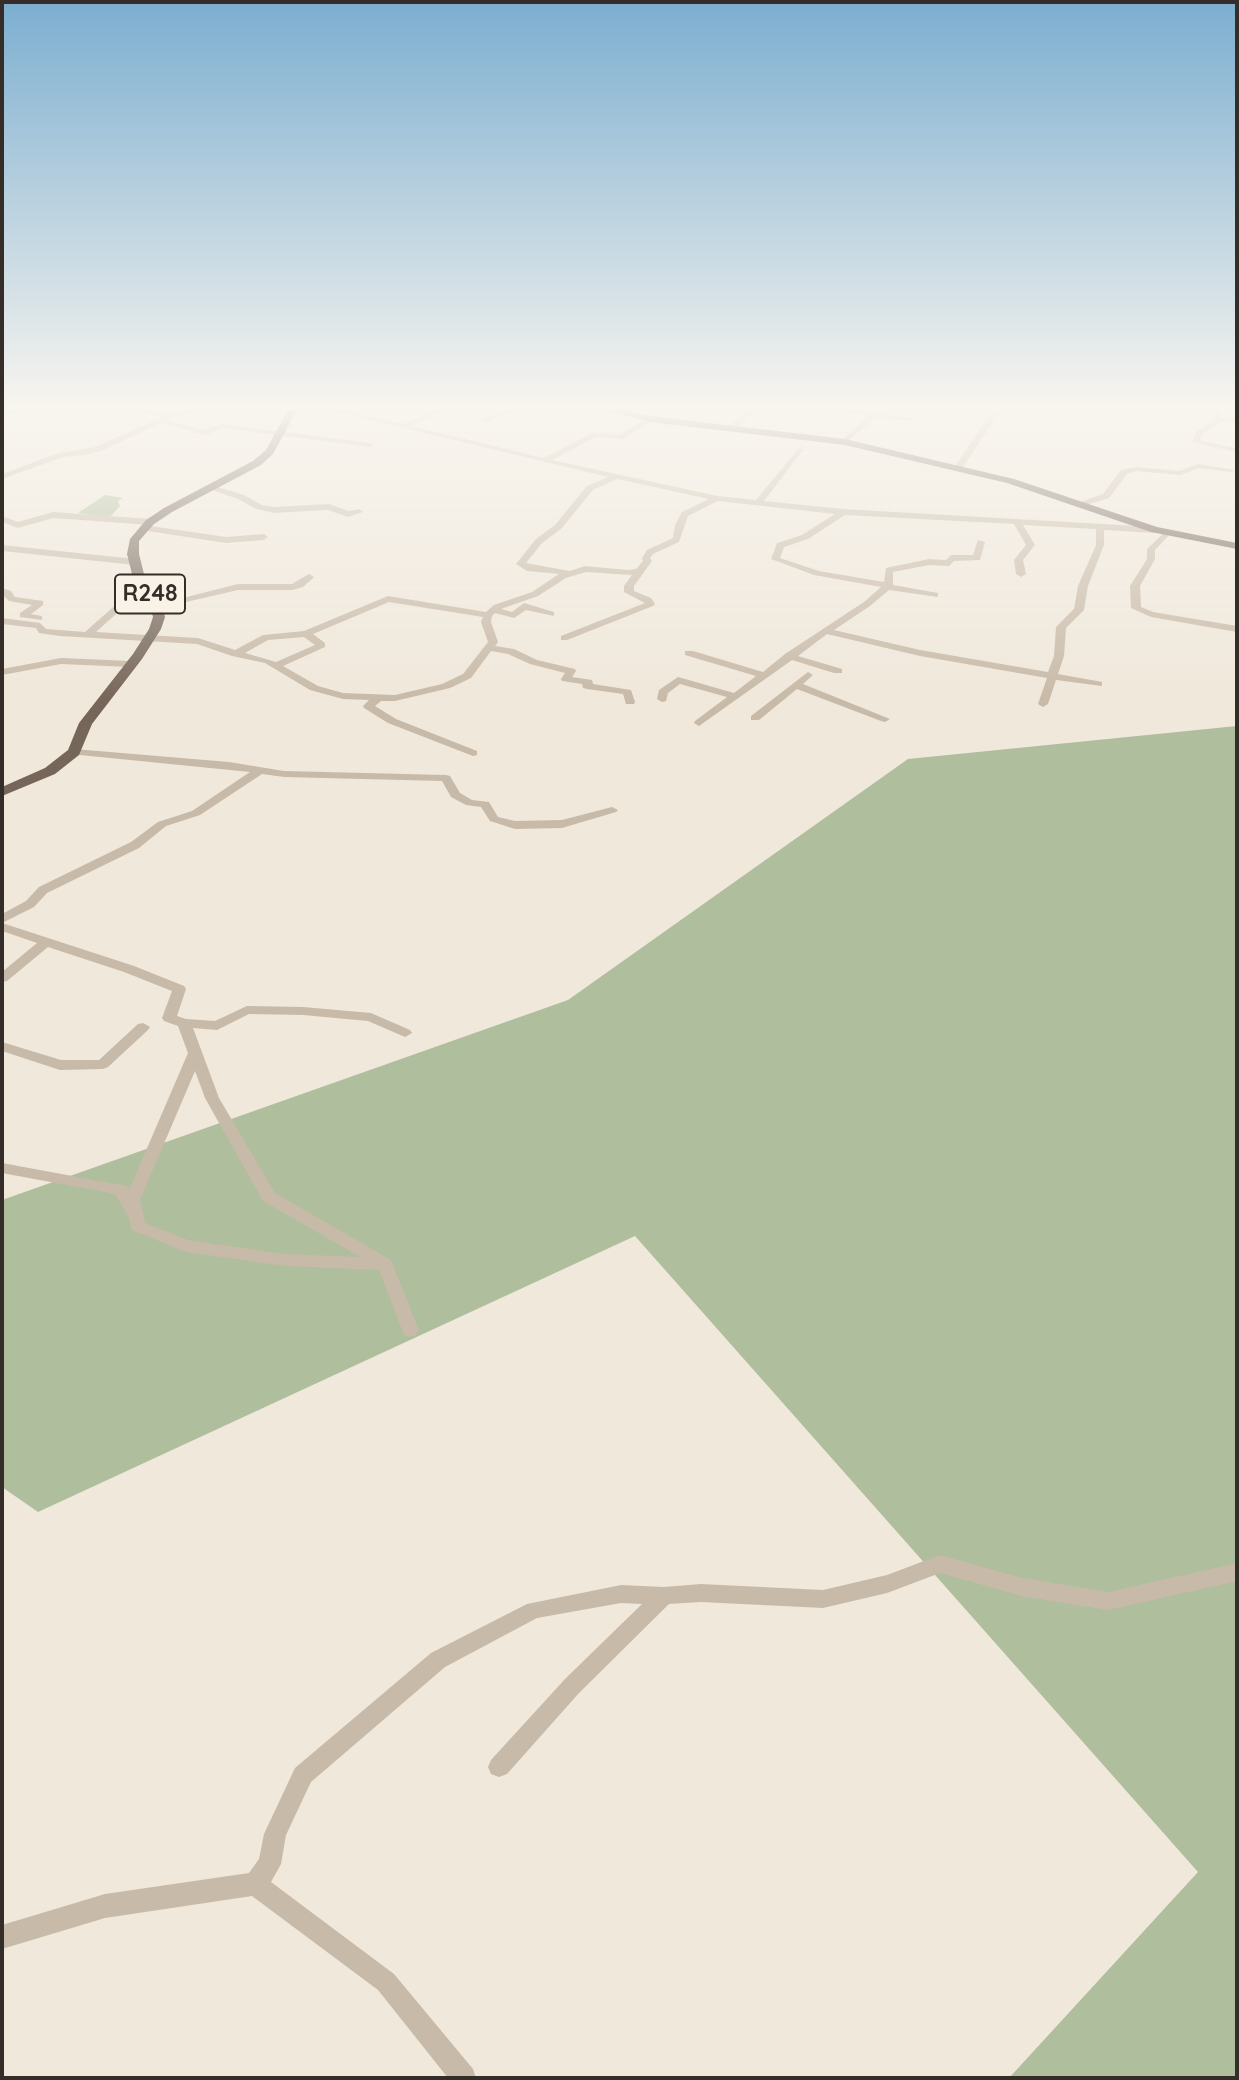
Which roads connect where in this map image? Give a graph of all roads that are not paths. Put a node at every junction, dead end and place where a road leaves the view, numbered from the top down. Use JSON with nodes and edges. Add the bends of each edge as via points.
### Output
{"nodes":[{"id":1,"x":178,"y":507,"type":"edge"},
{"id":2,"x":259,"y":507,"type":"edge"},
{"id":3,"x":314,"y":507,"type":"edge"},
{"id":4,"x":332,"y":507,"type":"edge"},
{"id":5,"x":574,"y":507,"type":"edge"},
{"id":6,"x":699,"y":507,"type":"edge"},
{"id":7,"x":797,"y":507,"type":"edge"},
{"id":8,"x":1093,"y":507,"type":"edge"},
{"id":9,"x":359,"y":512,"type":"dead end"},
{"id":10,"x":844,"y":512,"type":"junction"},
{"id":11,"x":2,"y":519,"type":"edge"},
{"id":12,"x":1017,"y":522,"type":"junction"},
{"id":13,"x":147,"y":525,"type":"junction"},
{"id":14,"x":1100,"y":527,"type":"junction"},
{"id":15,"x":1155,"y":530,"type":"junction"},
{"id":16,"x":1168,"y":532,"type":"junction"},
{"id":17,"x":264,"y":537,"type":"dead end"},
{"id":18,"x":981,"y":542,"type":"dead end"},
{"id":19,"x":1237,"y":546,"type":"edge"},
{"id":20,"x":2,"y":548,"type":"edge"},
{"id":21,"x":135,"y":562,"type":"junction"},
{"id":22,"x":639,"y":571,"type":"junction"},
{"id":23,"x":1021,"y":575,"type":"dead end"},
{"id":24,"x":563,"y":576,"type":"junction"},
{"id":25,"x":309,"y":577,"type":"dead end"},
{"id":26,"x":887,"y":586,"type":"junction"},
{"id":27,"x":146,"y":589,"type":"junction"},
{"id":28,"x":2,"y":591,"type":"edge"},
{"id":29,"x":935,"y":595,"type":"dead end"},
{"id":30,"x":156,"y":606,"type":"junction"},
{"id":31,"x":490,"y":613,"type":"junction"},
{"id":32,"x":551,"y":614,"type":"dead end"},
{"id":33,"x":2,"y":621,"type":"edge"},
{"id":34,"x":40,"y":626,"type":"junction"},
{"id":35,"x":1237,"y":629,"type":"edge"},
{"id":36,"x":825,"y":631,"type":"junction"},
{"id":37,"x":86,"y":635,"type":"junction"},
{"id":38,"x":306,"y":635,"type":"junction"},
{"id":39,"x":150,"y":636,"type":"junction"},
{"id":40,"x":565,"y":638,"type":"dead end"},
{"id":41,"x":490,"y":648,"type":"junction"},
{"id":42,"x":689,"y":653,"type":"dead end"},
{"id":43,"x":236,"y":654,"type":"junction"},
{"id":44,"x":789,"y":656,"type":"junction"},
{"id":45,"x":131,"y":664,"type":"junction"},
{"id":46,"x":277,"y":664,"type":"junction"},
{"id":47,"x":2,"y":672,"type":"edge"},
{"id":48,"x":763,"y":675,"type":"junction"},
{"id":49,"x":808,"y":675,"type":"dead end"},
{"id":50,"x":1054,"y":678,"type":"junction"},
{"id":51,"x":1098,"y":684,"type":"dead end"},
{"id":52,"x":795,"y":685,"type":"junction"},
{"id":53,"x":822,"y":685,"type":"junction"},
{"id":54,"x":734,"y":696,"type":"junction"},
{"id":55,"x":378,"y":698,"type":"junction"},
{"id":56,"x":662,"y":698,"type":"dead end"},
{"id":57,"x":630,"y":702,"type":"dead end"},
{"id":58,"x":1043,"y":704,"type":"dead end"},
{"id":59,"x":755,"y":718,"type":"dead end"},
{"id":60,"x":885,"y":719,"type":"dead end"},
{"id":61,"x":699,"y":723,"type":"dead end"},
{"id":62,"x":74,"y":752,"type":"junction"},
{"id":63,"x":473,"y":753,"type":"dead end"},
{"id":64,"x":260,"y":771,"type":"junction"},
{"id":65,"x":3,"y":791,"type":"edge"},
{"id":66,"x":612,"y":810,"type":"dead end"},
{"id":67,"x":2,"y":919,"type":"edge"},
{"id":68,"x":2,"y":927,"type":"edge"},
{"id":69,"x":47,"y":942,"type":"junction"},
{"id":70,"x":2,"y":978,"type":"edge"},
{"id":71,"x":184,"y":1023,"type":"junction"},
{"id":72,"x":143,"y":1027,"type":"dead end"},
{"id":73,"x":405,"y":1033,"type":"dead end"},
{"id":74,"x":2,"y":1046,"type":"edge"},
{"id":75,"x":195,"y":1054,"type":"junction"},
{"id":76,"x":2,"y":1168,"type":"edge"},
{"id":77,"x":138,"y":1226,"type":"junction"},
{"id":78,"x":386,"y":1264,"type":"junction"},
{"id":79,"x":410,"y":1330,"type":"dead end"},
{"id":80,"x":1237,"y":1572,"type":"edge"},
{"id":81,"x":664,"y":1596,"type":"junction"},
{"id":82,"x":499,"y":1767,"type":"dead end"},
{"id":83,"x":256,"y":1884,"type":"junction"},
{"id":84,"x":2,"y":1937,"type":"edge"},
{"id":85,"x":464,"y":2078,"type":"edge"}],
"edges":[{"from":1,"to":13,"type":"main road"},
{"from":2,"to":3,"type":"street"},
{"from":4,"to":9,"type":"street"},
{"from":5,"to":24,"type":"street","via":[[521,564],[566,571]]},
{"from":6,"to":22,"type":"street","via":[[685,514],[676,540],[650,552]]},
{"from":7,"to":10,"type":"street"},
{"from":8,"to":15,"type":"main road"},
{"from":10,"to":12,"type":"street"},
{"from":10,"to":26,"type":"street","via":[[805,537],[780,545],[775,559],[817,573]]},
{"from":11,"to":13,"type":"street","via":[[18,525],[52,515]]},
{"from":12,"to":14,"type":"street"},
{"from":12,"to":23,"type":"street","via":[[1031,545],[1018,560]]},
{"from":13,"to":17,"type":"street","via":[[226,540]]},
{"from":13,"to":21,"type":"main road","number":"R248","via":[[134,541]]},
{"from":14,"to":15,"type":"street"},
{"from":14,"to":50,"type":"street","via":[[1100,545],[1083,586],[1079,610],[1061,627]]},
{"from":15,"to":16,"type":"main road"},
{"from":16,"to":19,"type":"main road"},
{"from":16,"to":35,"type":"street","via":[[1151,549],[1151,559],[1135,586],[1136,608]]},
{"from":18,"to":26,"type":"street","via":[[977,558],[951,558],[949,563],[889,570]]},
{"from":20,"to":21,"type":"street"},
{"from":21,"to":27,"type":"main road","number":"R248"},
{"from":22,"to":24,"type":"street","via":[[584,569]]},
{"from":22,"to":40,"type":"street","via":[[629,592],[650,604]]},
{"from":24,"to":31,"type":"street"},
{"from":25,"to":30,"type":"street","via":[[292,587],[239,587]]},
{"from":26,"to":29,"type":"street"},
{"from":26,"to":36,"type":"street"},
{"from":27,"to":30,"type":"main road","number":"R248"},
{"from":27,"to":37,"type":"street"},
{"from":28,"to":34,"type":"street","via":[[12,599],[40,603],[23,615],[44,619]]},
{"from":30,"to":39,"type":"main road","number":"R248","via":[[159,617]]},
{"from":31,"to":32,"type":"street","via":[[513,615],[524,606]]},
{"from":31,"to":38,"type":"street","via":[[388,599]]},
{"from":31,"to":41,"type":"street","via":[[486,622],[493,642]]},
{"from":33,"to":34,"type":"street"},
{"from":34,"to":37,"type":"street","via":[[42,631]]},
{"from":36,"to":44,"type":"street"},
{"from":36,"to":50,"type":"street"},
{"from":37,"to":39,"type":"street"},
{"from":38,"to":43,"type":"street","via":[[266,637]]},
{"from":38,"to":46,"type":"street","via":[[321,646]]},
{"from":39,"to":43,"type":"street","via":[[198,641]]},
{"from":39,"to":45,"type":"main road","number":"R248"},
{"from":41,"to":55,"type":"street","via":[[461,680],[411,695]]},
{"from":41,"to":57,"type":"street","via":[[571,671],[566,679],[588,682],[587,686],[627,692]]},
{"from":42,"to":48,"type":"street"},
{"from":43,"to":46,"type":"street"},
{"from":44,"to":48,"type":"street"},
{"from":44,"to":53,"type":"street","via":[[838,671]]},
{"from":45,"to":47,"type":"street","via":[[61,661]]},
{"from":45,"to":62,"type":"main road","number":"R248","via":[[86,723]]},
{"from":46,"to":55,"type":"street","via":[[314,688]]},
{"from":48,"to":54,"type":"street"},
{"from":49,"to":52,"type":"street"},
{"from":50,"to":51,"type":"street"},
{"from":50,"to":58,"type":"street"},
{"from":52,"to":53,"type":"street"},
{"from":52,"to":59,"type":"street"},
{"from":53,"to":60,"type":"street"},
{"from":54,"to":56,"type":"street","via":[[678,680]]},
{"from":54,"to":61,"type":"street"},
{"from":55,"to":63,"type":"street","via":[[369,706],[391,721]]},
{"from":62,"to":64,"type":"street"},
{"from":62,"to":65,"type":"main road","number":"R248","via":[[50,771]]},
{"from":64,"to":66,"type":"street","via":[[446,778],[455,795],[485,804],[494,819],[515,825],[562,824]]},
{"from":64,"to":67,"type":"street","via":[[196,813],[162,824],[135,845],[43,890],[30,904]]},
{"from":68,"to":69,"type":"street"},
{"from":69,"to":70,"type":"street"},
{"from":69,"to":71,"type":"street","via":[[179,989],[169,1018]]},
{"from":71,"to":73,"type":"street","via":[[217,1026],[247,1010],[303,1011],[372,1017]]},
{"from":71,"to":75,"type":"street"},
{"from":72,"to":74,"type":"street","via":[[103,1064],[60,1065]]},
{"from":75,"to":77,"type":"street","via":[[132,1200]]},
{"from":75,"to":78,"type":"street","via":[[212,1098],[269,1197]]},
{"from":76,"to":77,"type":"street","via":[[121,1190]]},
{"from":77,"to":78,"type":"street","via":[[186,1245],[285,1261]]},
{"from":78,"to":79,"type":"street"},
{"from":80,"to":81,"type":"street","via":[[1108,1601],[1022,1587],[940,1564],[887,1584],[823,1599],[701,1593]]},
{"from":81,"to":82,"type":"street","via":[[572,1686]]},
{"from":81,"to":83,"type":"street","via":[[621,1594],[534,1610],[438,1660],[303,1775],[275,1834],[270,1864]]},
{"from":83,"to":84,"type":"street","via":[[105,1906]]},
{"from":83,"to":85,"type":"street","via":[[386,1982]]}]}
